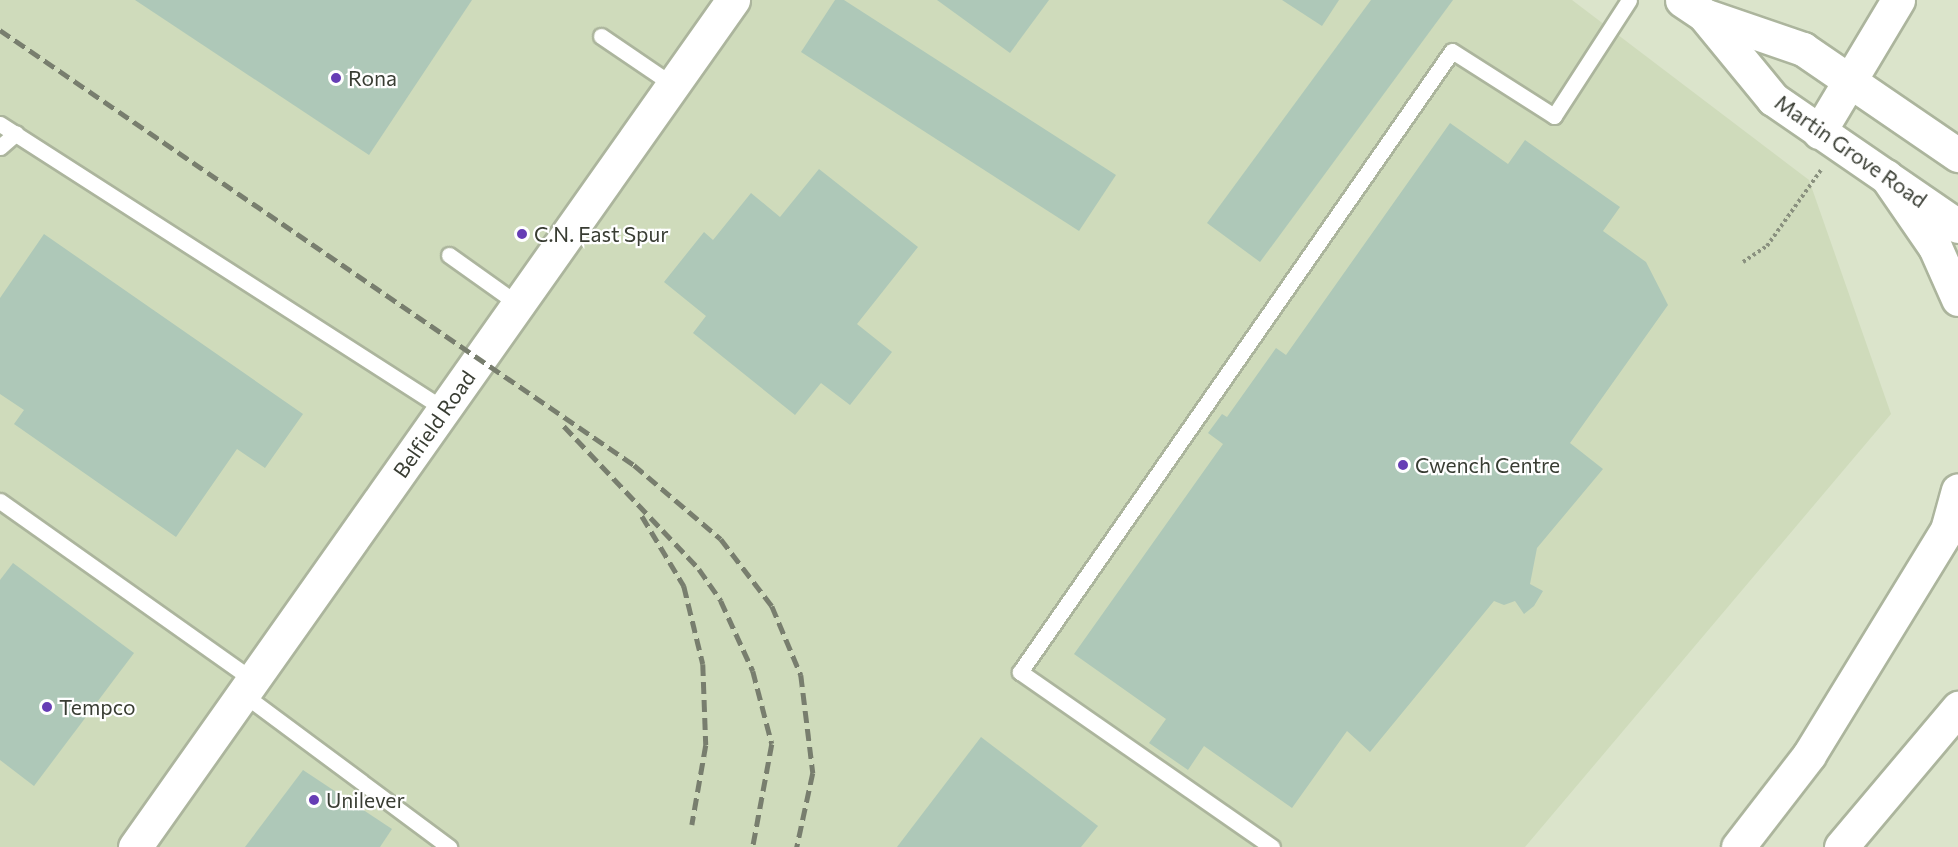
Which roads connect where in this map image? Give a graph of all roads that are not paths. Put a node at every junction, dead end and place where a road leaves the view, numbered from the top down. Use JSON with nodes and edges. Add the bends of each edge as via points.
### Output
{"nodes":[{"id":1,"x":733,"y":0,"type":"edge"},
{"id":2,"x":1629,"y":0,"type":"edge"},
{"id":3,"x":1898,"y":0,"type":"edge"},
{"id":4,"x":1693,"y":7,"type":"edge"},
{"id":5,"x":601,"y":36,"type":"dead end"},
{"id":6,"x":1851,"y":82,"type":"junction"},
{"id":7,"x":672,"y":85,"type":"junction"},
{"id":8,"x":0,"y":124,"type":"edge"},
{"id":9,"x":1820,"y":132,"type":"junction"},
{"id":10,"x":16,"y":133,"type":"junction"},
{"id":11,"x":0,"y":147,"type":"edge"},
{"id":12,"x":1958,"y":155,"type":"edge"},
{"id":13,"x":1886,"y":176,"type":"junction"},
{"id":14,"x":1958,"y":226,"type":"edge"},
{"id":15,"x":449,"y":255,"type":"dead end"},
{"id":16,"x":1958,"y":299,"type":"edge"},
{"id":17,"x":518,"y":304,"type":"junction"},
{"id":18,"x":444,"y":409,"type":"junction"},
{"id":19,"x":1958,"y":490,"type":"edge"},
{"id":20,"x":0,"y":501,"type":"edge"},
{"id":21,"x":248,"y":687,"type":"junction"},
{"id":22,"x":1958,"y":708,"type":"edge"},
{"id":23,"x":135,"y":847,"type":"edge"},
{"id":24,"x":448,"y":847,"type":"edge"},
{"id":25,"x":1272,"y":847,"type":"edge"},
{"id":26,"x":1738,"y":847,"type":"edge"},
{"id":27,"x":1841,"y":847,"type":"edge"}],
"edges":[{"from":1,"to":7,"type":"main road","name":"Belfield Road"},
{"from":2,"to":25,"type":"lane","via":[[1554,116],[1452,51],[1020,672]]},
{"from":3,"to":6,"type":"main road"},
{"from":4,"to":6,"type":"main road","name":"Martin Grove Road","via":[[1803,49]]},
{"from":4,"to":9,"type":"main road","name":"Martin Grove Road","via":[[1773,99]]},
{"from":5,"to":7,"type":"lane"},
{"from":6,"to":9,"type":"main road"},
{"from":6,"to":12,"type":"main road","name":"Martin Grove Road"},
{"from":7,"to":17,"type":"main road","name":"Belfield Road"},
{"from":8,"to":10,"type":"lane"},
{"from":9,"to":13,"type":"main road","name":"Martin Grove Road"},
{"from":10,"to":11,"type":"lane"},
{"from":10,"to":18,"type":"lane"},
{"from":13,"to":14,"type":"main road","name":"Martin Grove Road"},
{"from":13,"to":16,"type":"main road","via":[[1935,247]]},
{"from":15,"to":17,"type":"lane"},
{"from":17,"to":18,"type":"main road","name":"Belfield Road"},
{"from":18,"to":21,"type":"main road","name":"Belfield Road"},
{"from":19,"to":26,"type":"main road","via":[[1947,530],[1815,746]]},
{"from":20,"to":21,"type":"lane"},
{"from":21,"to":23,"type":"main road","name":"Belfield Road"},
{"from":21,"to":24,"type":"lane"},
{"from":22,"to":27,"type":"main road"}]}
